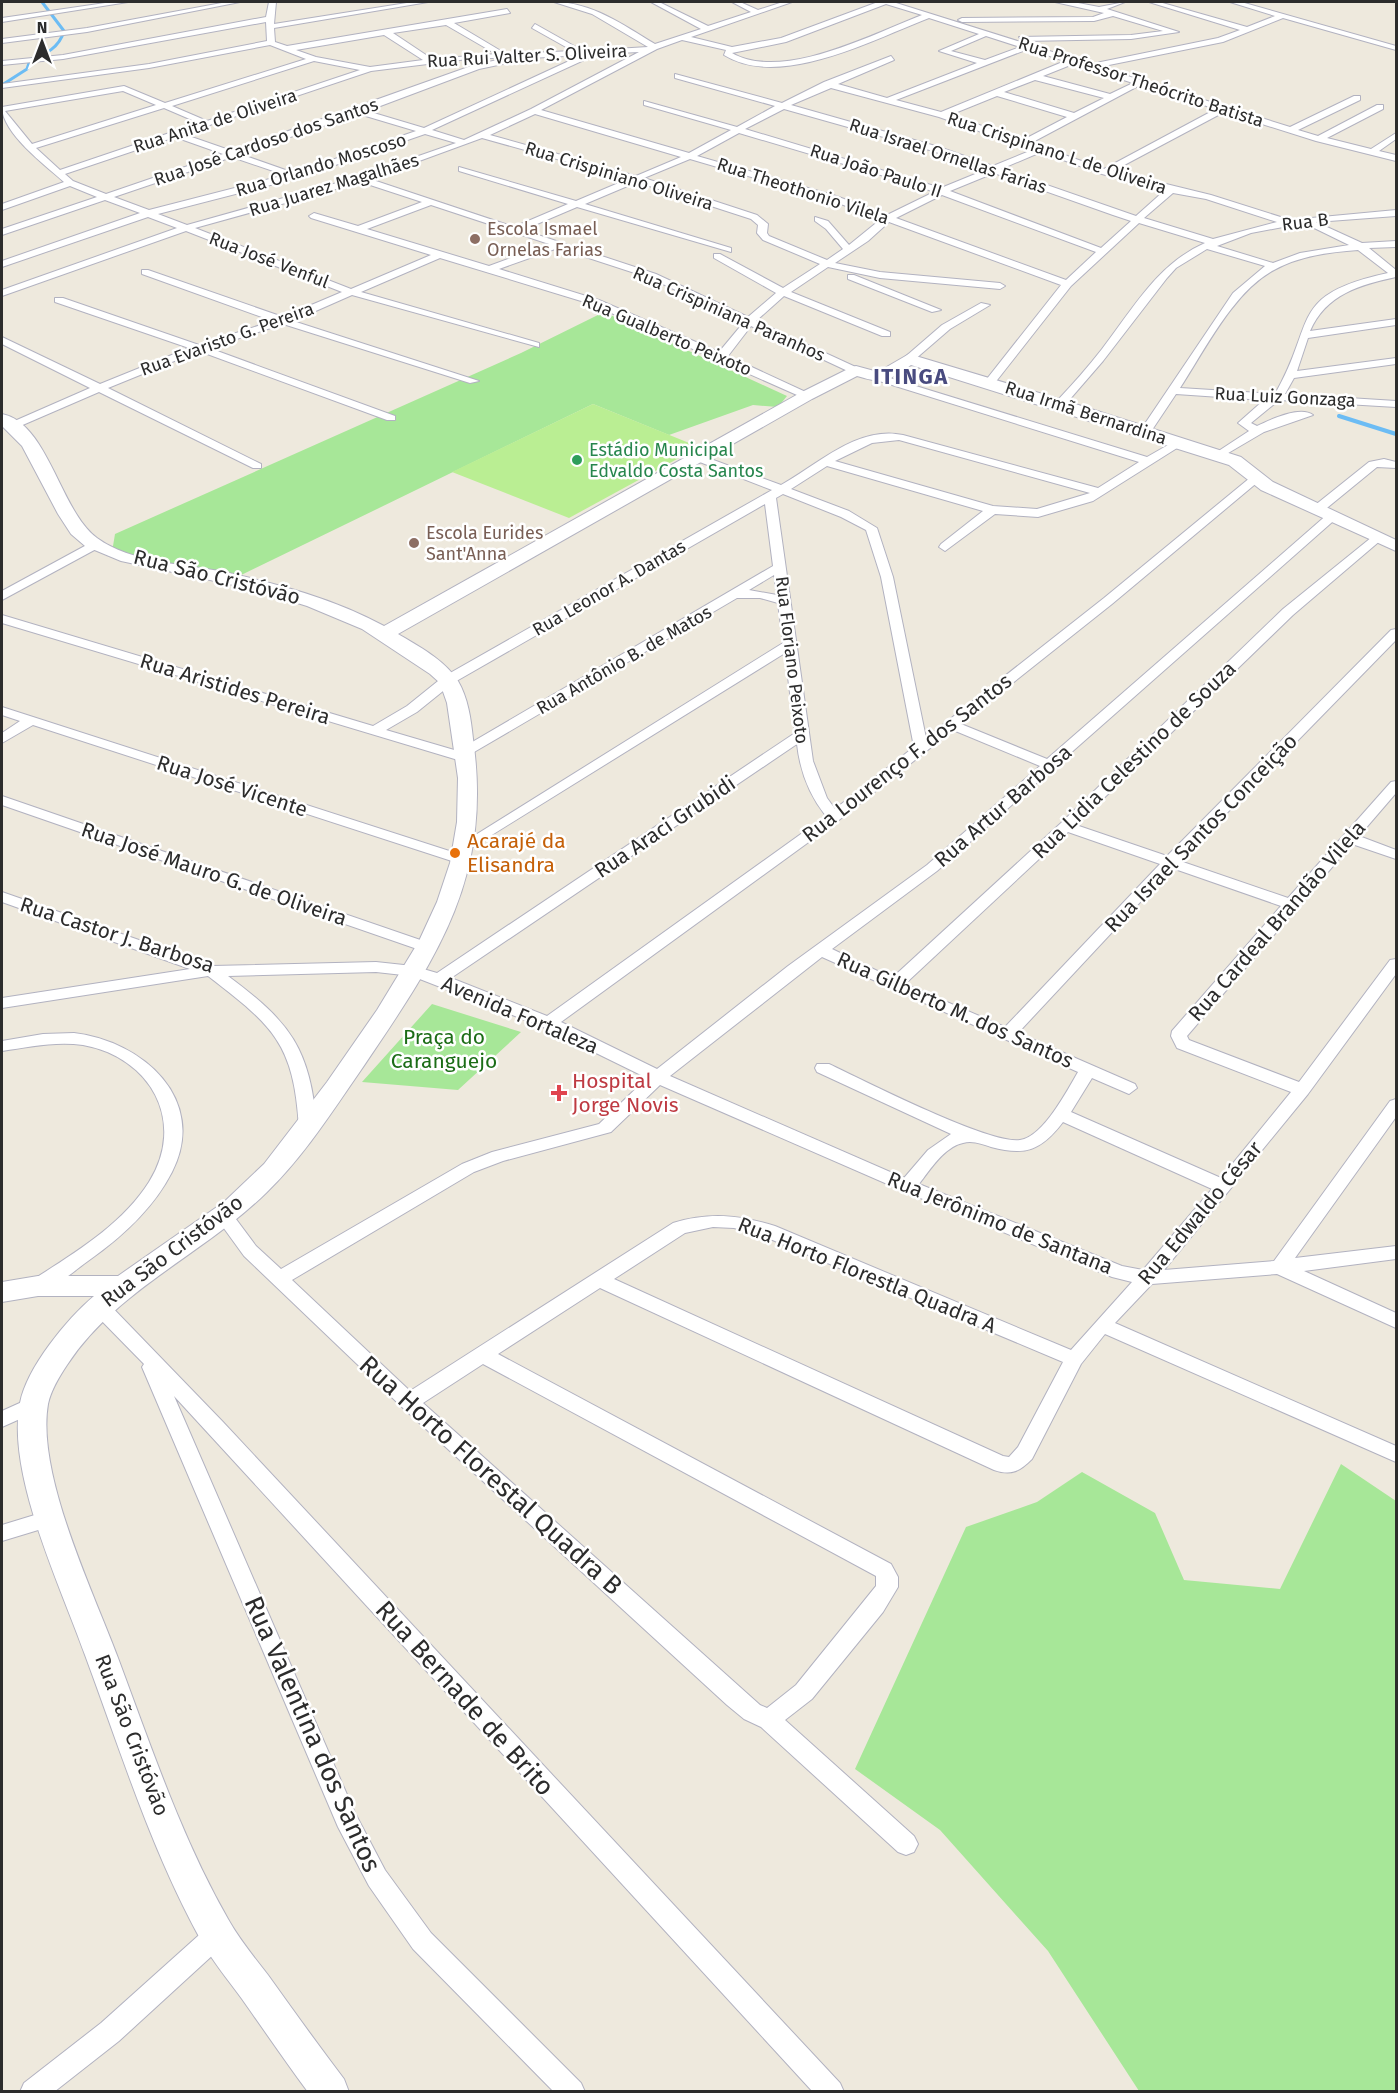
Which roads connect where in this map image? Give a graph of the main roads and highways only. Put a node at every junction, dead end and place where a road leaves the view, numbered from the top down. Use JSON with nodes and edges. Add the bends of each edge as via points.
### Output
{"nodes":[{"id":1,"x":8,"y":422,"type":"edge"},
{"id":2,"x":1396,"y":546,"type":"edge"},
{"id":3,"x":385,"y":633,"type":"junction"},
{"id":4,"x":122,"y":1286,"type":"junction"},
{"id":5,"x":2,"y":1292,"type":"edge"},
{"id":6,"x":331,"y":2091,"type":"edge"}],
"edges":[{"from":1,"to":3,"type":"main road","name":"Rua São Cristóvão","via":[[76,527],[94,545],[286,592]]},
{"from":2,"to":3,"type":"main road","name":"Rua Irmã Bernardina","via":[[1255,479],[1241,464],[909,359],[880,378],[856,371],[806,396]]},
{"from":3,"to":4,"type":"main road","name":"Rua São Cristóvão","via":[[448,680],[457,704],[467,755],[464,854],[450,900],[413,971],[308,1128],[259,1185],[224,1216]]},
{"from":4,"to":5,"type":"main road","via":[[38,1286]]},
{"from":4,"to":6,"type":"main road","name":"Rua São Cristóvão","via":[[99,1305],[59,1352],[33,1405],[35,1447],[51,1518],[172,1839],[217,1935]]}]}
